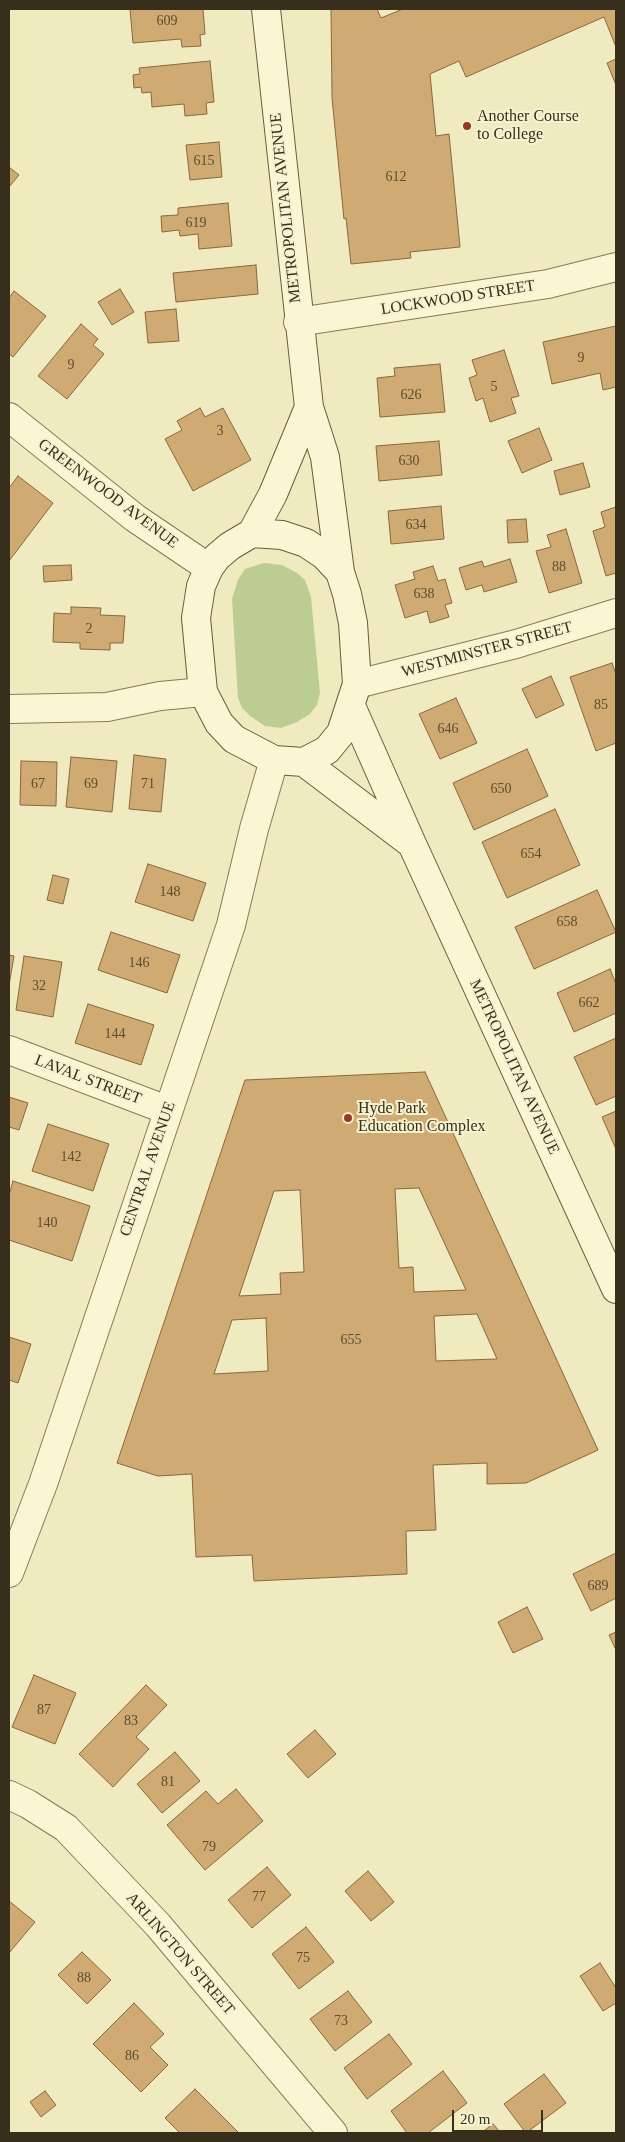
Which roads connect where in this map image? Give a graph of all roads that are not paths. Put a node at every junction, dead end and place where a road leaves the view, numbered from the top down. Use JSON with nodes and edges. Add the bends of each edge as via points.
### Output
{"nodes":[{"id":1,"x":266,"y":9,"type":"edge"},
{"id":2,"x":616,"y":267,"type":"edge"},
{"id":3,"x":298,"y":322,"type":"junction"},
{"id":4,"x":309,"y":407,"type":"junction"},
{"id":5,"x":9,"y":418,"type":"edge"},
{"id":6,"x":252,"y":533,"type":"junction"},
{"id":7,"x":209,"y":568,"type":"junction"},
{"id":8,"x":340,"y":572,"type":"junction"},
{"id":9,"x":616,"y":613,"type":"edge"},
{"id":10,"x":203,"y":692,"type":"junction"},
{"id":11,"x":354,"y":695,"type":"junction"},
{"id":12,"x":9,"y":709,"type":"edge"},
{"id":13,"x":274,"y":760,"type":"junction"},
{"id":14,"x":304,"y":762,"type":"junction"},
{"id":15,"x":412,"y":844,"type":"junction"},
{"id":16,"x":9,"y":1050,"type":"edge"},
{"id":17,"x":167,"y":1110,"type":"junction"},
{"id":18,"x":616,"y":1289,"type":"edge"},
{"id":19,"x":9,"y":1573,"type":"edge"},
{"id":20,"x":10,"y":1797,"type":"edge"},
{"id":21,"x":334,"y":2133,"type":"edge"}],
"edges":[{"from":1,"to":3,"type":"street","name":"METROPOLITAN AVENUE"},
{"from":2,"to":3,"type":"street","name":"LOCKWOOD STREET","via":[[548,284]]},
{"from":3,"to":4,"type":"street","name":"METROPOLITAN AVENUE"},
{"from":4,"to":6,"type":"street"},
{"from":4,"to":8,"type":"street","name":"METROPOLITAN AVENUE","via":[[325,458]]},
{"from":5,"to":7,"type":"street","name":"GREENWOOD AVENUE","via":[[135,518]]},
{"from":6,"to":7,"type":"street","via":[[230,546]]},
{"from":6,"to":8,"type":"street","via":[[282,535],[306,543],[324,554]]},
{"from":7,"to":10,"type":"street","via":[[201,586],[196,618]]},
{"from":8,"to":11,"type":"street","name":"METROPOLITAN AVENUE","via":[[353,623]]},
{"from":9,"to":11,"type":"street","name":"WESTMINSTER STREET"},
{"from":10,"to":12,"type":"street","via":[[160,696],[107,707]]},
{"from":10,"to":13,"type":"street","via":[[219,723],[234,739]]},
{"from":11,"to":14,"type":"street","via":[[341,733],[327,750]]},
{"from":11,"to":15,"type":"street","name":"METROPOLITAN AVENUE"},
{"from":13,"to":14,"type":"street"},
{"from":13,"to":17,"type":"street","name":"CENTRAL AVENUE","via":[[231,925]]},
{"from":14,"to":15,"type":"street","name":"METROPOLITAN AVENUE"},
{"from":15,"to":18,"type":"street","name":"METROPOLITAN AVENUE"},
{"from":16,"to":17,"type":"street","name":"LAVAL STREET"},
{"from":17,"to":19,"type":"street","name":"CENTRAL AVENUE","via":[[46,1475]]},
{"from":20,"to":21,"type":"street","name":"ARLINGTON STREET","via":[[28,1804],[66,1828],[152,1918]]}]}
